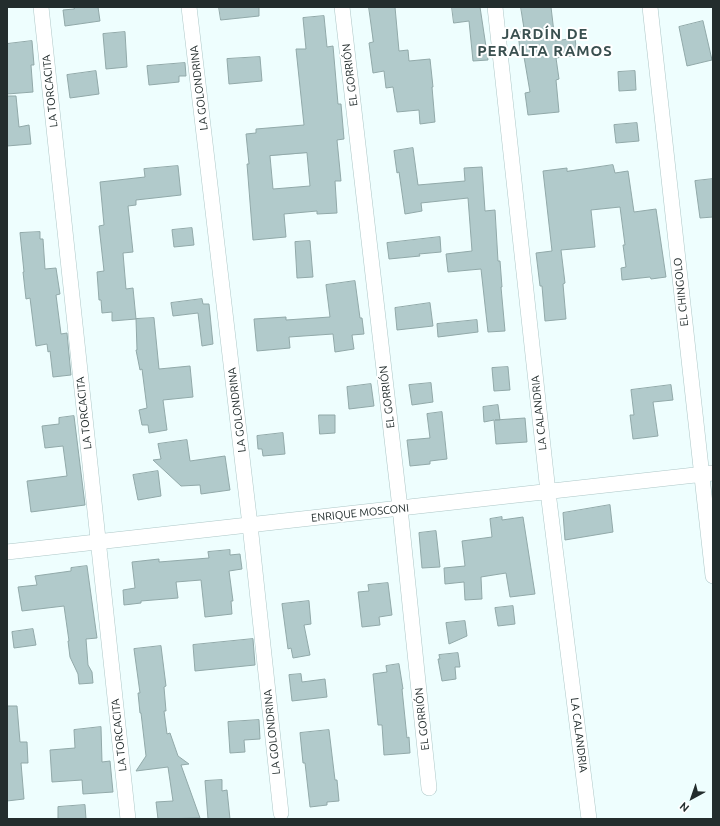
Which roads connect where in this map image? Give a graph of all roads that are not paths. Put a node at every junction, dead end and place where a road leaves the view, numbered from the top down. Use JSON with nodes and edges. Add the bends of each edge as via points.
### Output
{"nodes":[{"id":1,"x":41,"y":7,"type":"edge"},
{"id":2,"x":189,"y":7,"type":"edge"},
{"id":3,"x":342,"y":7,"type":"edge"},
{"id":4,"x":495,"y":7,"type":"edge"},
{"id":5,"x":650,"y":7,"type":"edge"},
{"id":6,"x":707,"y":474,"type":"edge"},
{"id":7,"x":548,"y":492,"type":"junction"},
{"id":8,"x":400,"y":508,"type":"junction"},
{"id":9,"x":250,"y":525,"type":"junction"},
{"id":10,"x":98,"y":542,"type":"junction"},
{"id":11,"x":7,"y":552,"type":"edge"},
{"id":12,"x":713,"y":576,"type":"edge"},
{"id":13,"x":429,"y":788,"type":"dead end"},
{"id":14,"x":280,"y":813,"type":"dead end"},
{"id":15,"x":128,"y":819,"type":"edge"},
{"id":16,"x":590,"y":819,"type":"edge"}],
"edges":[{"from":1,"to":10,"type":"street","name":"LA TORCACITA"},
{"from":2,"to":9,"type":"street","name":"LA GOLONDRINA"},
{"from":3,"to":8,"type":"street","name":"EL GORRIÓN"},
{"from":4,"to":7,"type":"street","name":"LA CALANDRIA"},
{"from":5,"to":6,"type":"street","name":"EL CHINGOLO"},
{"from":6,"to":7,"type":"street","name":"ENRIQUE MOSCONI"},
{"from":6,"to":12,"type":"street","name":"EL CHINGOLO"},
{"from":7,"to":8,"type":"street","name":"ENRIQUE MOSCONI"},
{"from":7,"to":16,"type":"street","name":"LA CALANDRIA"},
{"from":8,"to":9,"type":"street","name":"ENRIQUE MOSCONI"},
{"from":8,"to":13,"type":"street","name":"EL GORRIÓN"},
{"from":9,"to":10,"type":"street","name":"ENRIQUE MOSCONI"},
{"from":9,"to":14,"type":"street","name":"LA GOLONDRINA"},
{"from":10,"to":11,"type":"street","name":"ENRIQUE MOSCONI"},
{"from":10,"to":15,"type":"street","name":"LA TORCACITA"}]}
